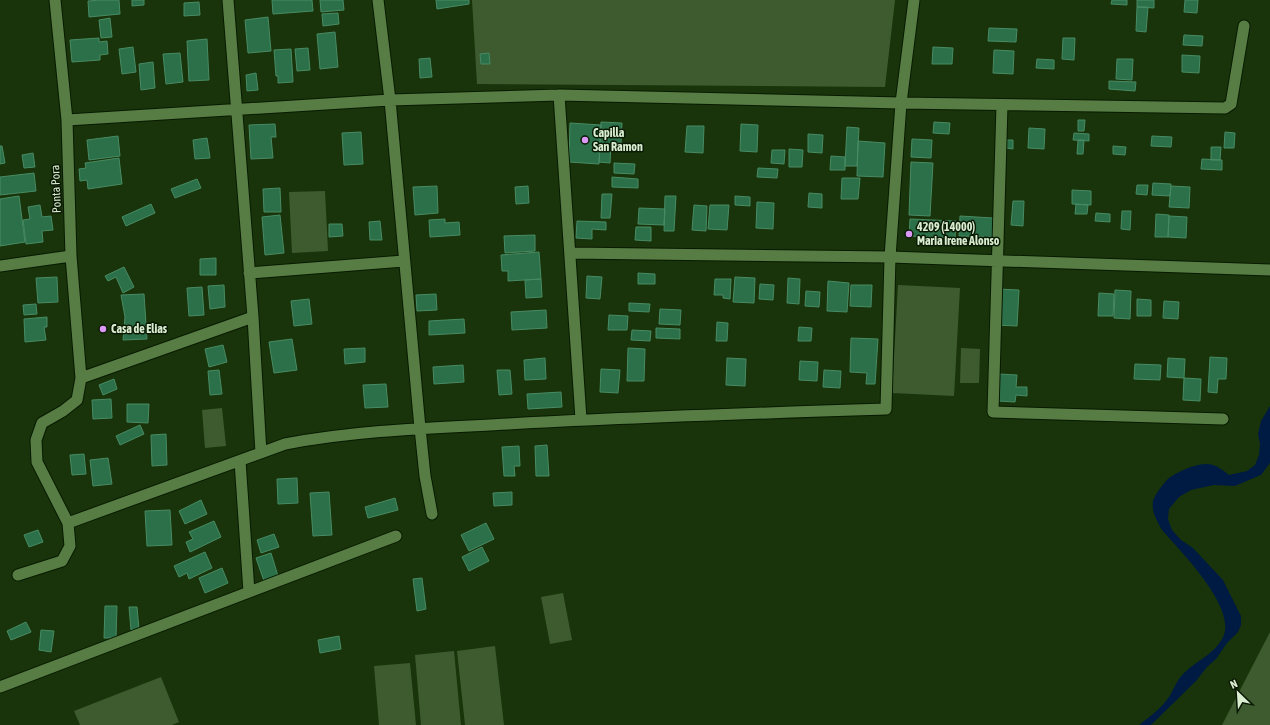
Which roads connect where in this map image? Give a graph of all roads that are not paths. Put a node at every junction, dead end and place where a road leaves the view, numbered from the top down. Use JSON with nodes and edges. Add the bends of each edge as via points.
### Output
{"nodes":[{"id":1,"x":55,"y":0,"type":"edge"},
{"id":2,"x":228,"y":0,"type":"edge"},
{"id":3,"x":378,"y":0,"type":"edge"},
{"id":4,"x":914,"y":0,"type":"edge"},
{"id":5,"x":1244,"y":26,"type":"dead end"},
{"id":6,"x":559,"y":95,"type":"junction"},
{"id":7,"x":390,"y":100,"type":"junction"},
{"id":8,"x":901,"y":104,"type":"junction"},
{"id":9,"x":1002,"y":105,"type":"junction"},
{"id":10,"x":237,"y":109,"type":"junction"},
{"id":11,"x":67,"y":120,"type":"junction"},
{"id":12,"x":570,"y":252,"type":"junction"},
{"id":13,"x":71,"y":256,"type":"junction"},
{"id":14,"x":890,"y":257,"type":"junction"},
{"id":15,"x":997,"y":260,"type":"junction"},
{"id":16,"x":404,"y":261,"type":"junction"},
{"id":17,"x":0,"y":266,"type":"edge"},
{"id":18,"x":1270,"y":270,"type":"edge"},
{"id":19,"x":249,"y":273,"type":"junction"},
{"id":20,"x":253,"y":317,"type":"junction"},
{"id":21,"x":81,"y":378,"type":"junction"},
{"id":22,"x":1223,"y":419,"type":"dead end"},
{"id":23,"x":581,"y":420,"type":"junction"},
{"id":24,"x":420,"y":428,"type":"junction"},
{"id":25,"x":261,"y":454,"type":"junction"},
{"id":26,"x":240,"y":461,"type":"junction"},
{"id":27,"x":432,"y":514,"type":"dead end"},
{"id":28,"x":68,"y":523,"type":"junction"},
{"id":29,"x":396,"y":536,"type":"dead end"},
{"id":30,"x":18,"y":575,"type":"dead end"},
{"id":31,"x":249,"y":592,"type":"junction"},
{"id":32,"x":0,"y":687,"type":"edge"}],
"edges":[{"from":1,"to":11,"type":"street","name":"Ponta Pora"},
{"from":2,"to":10,"type":"street"},
{"from":3,"to":7,"type":"street"},
{"from":4,"to":8,"type":"street"},
{"from":5,"to":9,"type":"street","via":[[1231,104],[1225,108]]},
{"from":6,"to":7,"type":"street"},
{"from":6,"to":8,"type":"street"},
{"from":6,"to":12,"type":"street"},
{"from":7,"to":10,"type":"street"},
{"from":7,"to":16,"type":"street"},
{"from":8,"to":9,"type":"street"},
{"from":8,"to":14,"type":"street"},
{"from":9,"to":15,"type":"street"},
{"from":10,"to":11,"type":"street"},
{"from":10,"to":19,"type":"street"},
{"from":11,"to":13,"type":"street","name":"Ponta Pora"},
{"from":12,"to":14,"type":"street"},
{"from":12,"to":23,"type":"street"},
{"from":13,"to":17,"type":"street"},
{"from":13,"to":21,"type":"street","name":"Ponta Pora"},
{"from":14,"to":15,"type":"street"},
{"from":14,"to":23,"type":"street","via":[[886,409]]},
{"from":15,"to":18,"type":"street"},
{"from":15,"to":22,"type":"street","via":[[993,412]]},
{"from":16,"to":19,"type":"street"},
{"from":16,"to":24,"type":"street"},
{"from":19,"to":20,"type":"street"},
{"from":20,"to":21,"type":"street"},
{"from":20,"to":25,"type":"street"},
{"from":21,"to":28,"type":"street","name":"Ponta Pora","via":[[78,400],[42,423],[36,440],[37,462]]},
{"from":23,"to":24,"type":"street"},
{"from":24,"to":25,"type":"street","via":[[316,438],[285,444]]},
{"from":24,"to":27,"type":"street"},
{"from":25,"to":26,"type":"street"},
{"from":26,"to":28,"type":"street"},
{"from":26,"to":31,"type":"street"},
{"from":28,"to":30,"type":"street","via":[[70,546],[62,561]]},
{"from":29,"to":31,"type":"street"},
{"from":31,"to":32,"type":"street"}]}
